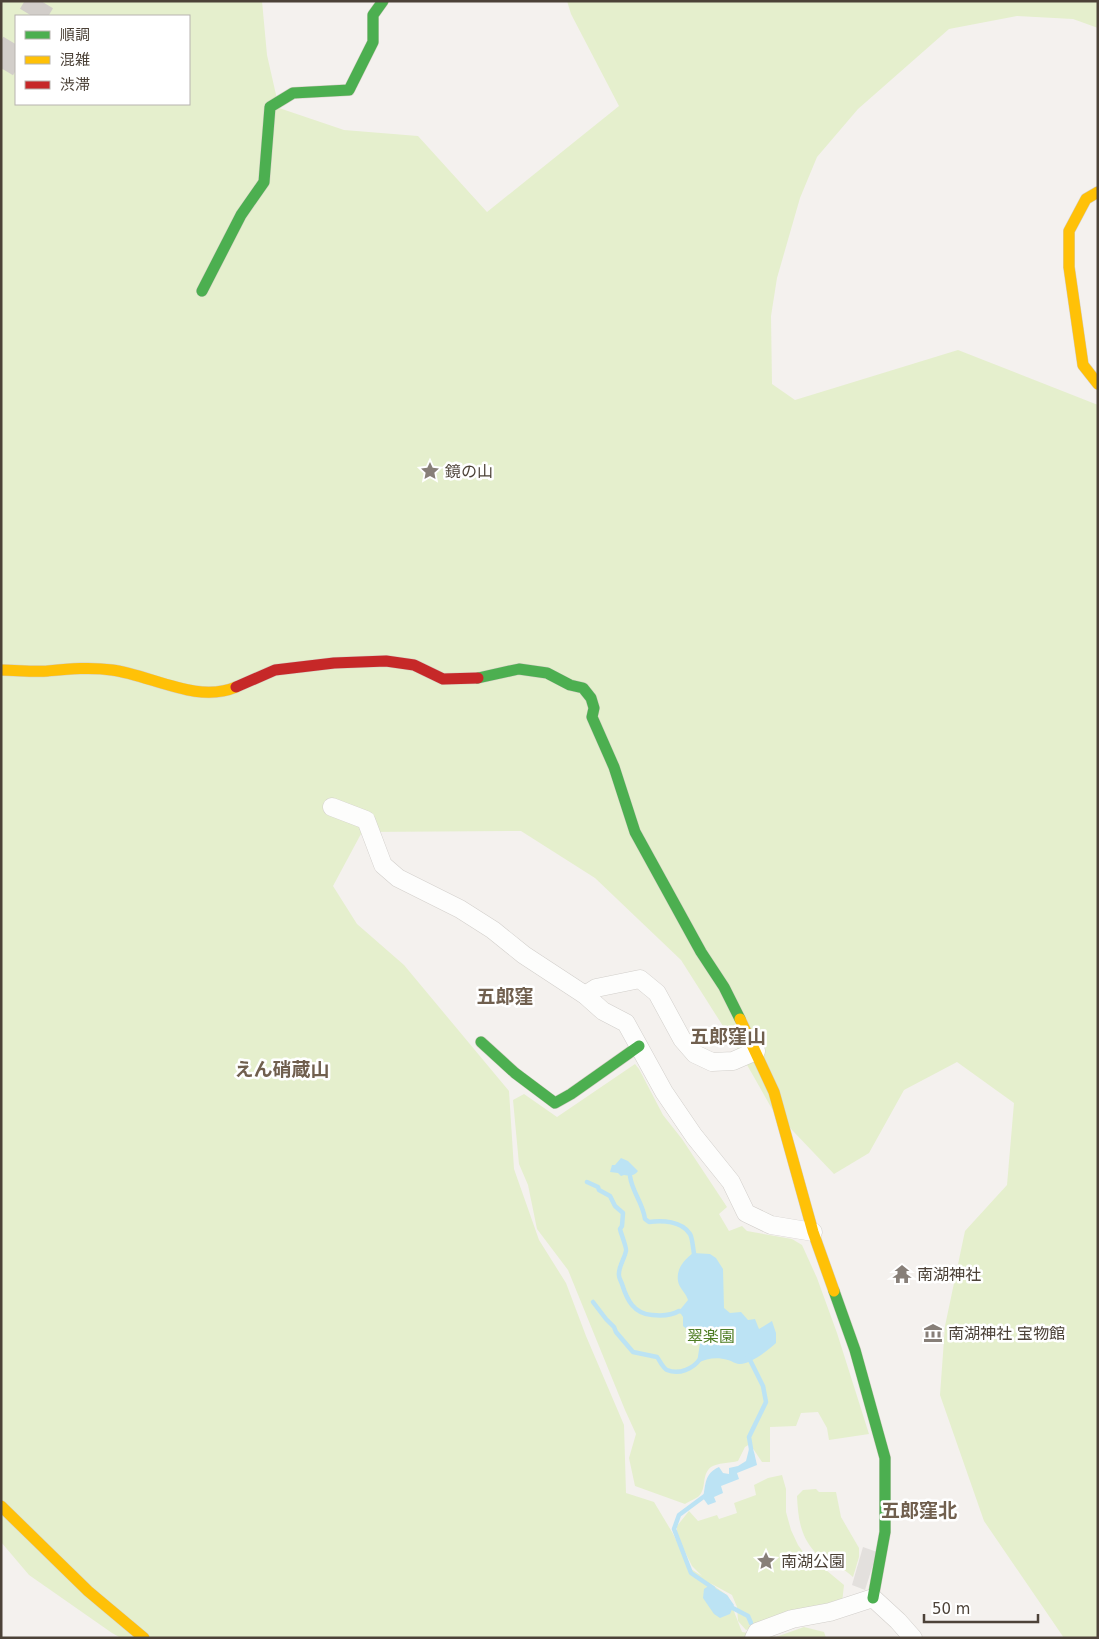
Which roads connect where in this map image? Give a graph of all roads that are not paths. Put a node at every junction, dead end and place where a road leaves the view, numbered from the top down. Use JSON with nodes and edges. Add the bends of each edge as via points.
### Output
{"nodes":[{"id":1,"x":383,"y":1,"type":"edge"},
{"id":2,"x":1098,"y":192,"type":"edge"},
{"id":3,"x":202,"y":291,"type":"dead end"},
{"id":4,"x":1098,"y":384,"type":"edge"},
{"id":5,"x":1,"y":670,"type":"edge"},
{"id":6,"x":332,"y":808,"type":"dead end"},
{"id":7,"x":585,"y":995,"type":"junction"},
{"id":8,"x":481,"y":1042,"type":"dead end"},
{"id":9,"x":639,"y":1046,"type":"junction"},
{"id":10,"x":756,"y":1051,"type":"junction"},
{"id":11,"x":812,"y":1232,"type":"junction"},
{"id":12,"x":1,"y":1506,"type":"edge"},
{"id":13,"x":873,"y":1598,"type":"junction"},
{"id":14,"x":144,"y":1638,"type":"edge"},
{"id":15,"x":754,"y":1638,"type":"edge"},
{"id":16,"x":913,"y":1638,"type":"edge"}],
"edges":[{"from":1,"to":3,"type":"street","via":[[374,15],[373,42],[349,90],[293,93],[270,107],[264,182],[241,215]]},
{"from":2,"to":4,"type":"street","via":[[1086,199],[1069,231],[1069,267],[1083,365]]},
{"from":5,"to":10,"type":"street","via":[[113,670],[201,693],[231,689],[275,670],[386,661],[414,665],[444,679],[473,679],[519,669],[547,673],[584,688],[591,698],[592,717],[614,767],[635,832],[701,952],[724,987]]},
{"from":6,"to":7,"type":"street","via":[[366,820],[383,865],[398,878],[460,909]]},
{"from":7,"to":9,"type":"street","via":[[603,1011],[626,1023]]},
{"from":7,"to":10,"type":"street","via":[[596,988],[640,980],[657,993],[682,1039],[695,1054],[712,1062],[733,1061]]},
{"from":8,"to":9,"type":"street","via":[[555,1103]]},
{"from":9,"to":11,"type":"street","via":[[664,1092],[731,1182],[746,1213],[771,1225]]},
{"from":10,"to":11,"type":"street","via":[[774,1092]]},
{"from":11,"to":13,"type":"street","via":[[855,1350],[885,1458],[885,1532]]},
{"from":12,"to":14,"type":"street","via":[[122,1622]]},
{"from":13,"to":15,"type":"street","via":[[830,1612],[792,1619],[757,1632]]},
{"from":13,"to":16,"type":"street"}]}
